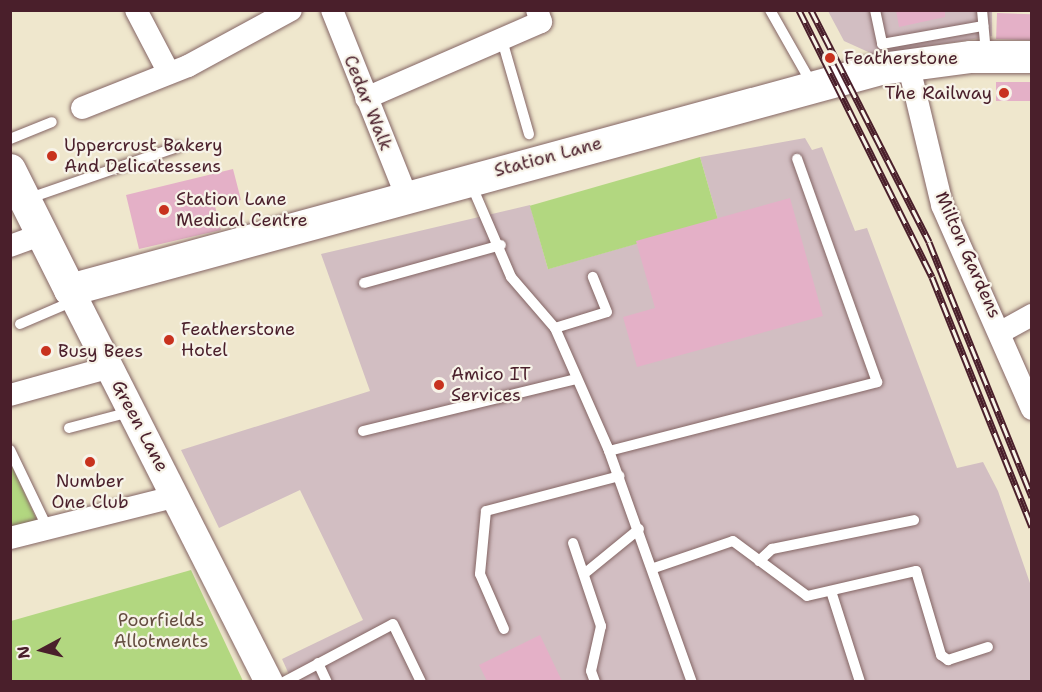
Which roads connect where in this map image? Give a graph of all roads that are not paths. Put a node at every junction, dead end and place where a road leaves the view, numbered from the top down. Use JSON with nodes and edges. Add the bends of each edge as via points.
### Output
{"nodes":[{"id":1,"x":136,"y":10,"type":"edge"},
{"id":2,"x":291,"y":10,"type":"edge"},
{"id":3,"x":332,"y":10,"type":"edge"},
{"id":4,"x":770,"y":10,"type":"edge"},
{"id":5,"x":875,"y":10,"type":"edge"},
{"id":6,"x":982,"y":10,"type":"edge"},
{"id":7,"x":539,"y":16,"type":"edge"},
{"id":8,"x":502,"y":40,"type":"junction"},
{"id":9,"x":984,"y":42,"type":"junction"},
{"id":10,"x":1032,"y":57,"type":"edge"},
{"id":11,"x":908,"y":63,"type":"junction"},
{"id":12,"x":169,"y":73,"type":"junction"},
{"id":13,"x":814,"y":87,"type":"junction"},
{"id":14,"x":366,"y":98,"type":"junction"},
{"id":15,"x":81,"y":108,"type":"dead end"},
{"id":16,"x":52,"y":122,"type":"dead end"},
{"id":17,"x":529,"y":134,"type":"dead end"},
{"id":18,"x":10,"y":139,"type":"edge"},
{"id":19,"x":177,"y":147,"type":"dead end"},
{"id":20,"x":797,"y":159,"type":"dead end"},
{"id":21,"x":10,"y":170,"type":"edge"},
{"id":22,"x":468,"y":178,"type":"junction"},
{"id":23,"x":406,"y":195,"type":"junction"},
{"id":24,"x":26,"y":200,"type":"junction"},
{"id":25,"x":43,"y":234,"type":"junction"},
{"id":26,"x":501,"y":245,"type":"junction"},
{"id":27,"x":10,"y":246,"type":"edge"},
{"id":28,"x":593,"y":277,"type":"dead end"},
{"id":29,"x":364,"y":283,"type":"dead end"},
{"id":30,"x":73,"y":295,"type":"junction"},
{"id":31,"x":1032,"y":315,"type":"edge"},
{"id":32,"x":20,"y":324,"type":"dead end"},
{"id":33,"x":555,"y":328,"type":"junction"},
{"id":34,"x":1001,"y":332,"type":"junction"},
{"id":35,"x":110,"y":367,"type":"junction"},
{"id":36,"x":576,"y":379,"type":"junction"},
{"id":37,"x":10,"y":395,"type":"edge"},
{"id":38,"x":1032,"y":409,"type":"edge"},
{"id":39,"x":133,"y":411,"type":"junction"},
{"id":40,"x":69,"y":428,"type":"dead end"},
{"id":41,"x":363,"y":431,"type":"dead end"},
{"id":42,"x":10,"y":450,"type":"edge"},
{"id":43,"x":609,"y":451,"type":"junction"},
{"id":44,"x":619,"y":476,"type":"junction"},
{"id":45,"x":177,"y":496,"type":"junction"},
{"id":46,"x":914,"y":520,"type":"dead end"},
{"id":47,"x":48,"y":529,"type":"junction"},
{"id":48,"x":639,"y":529,"type":"junction"},
{"id":49,"x":10,"y":538,"type":"edge"},
{"id":50,"x":573,"y":543,"type":"dead end"},
{"id":51,"x":759,"y":561,"type":"junction"},
{"id":52,"x":654,"y":568,"type":"junction"},
{"id":53,"x":584,"y":574,"type":"junction"},
{"id":54,"x":831,"y":591,"type":"junction"},
{"id":55,"x":504,"y":629,"type":"dead end"},
{"id":56,"x":988,"y":647,"type":"dead end"},
{"id":57,"x":318,"y":663,"type":"junction"},
{"id":58,"x":269,"y":681,"type":"edge"},
{"id":59,"x":284,"y":681,"type":"edge"},
{"id":60,"x":327,"y":681,"type":"edge"},
{"id":61,"x":421,"y":681,"type":"edge"},
{"id":62,"x":595,"y":681,"type":"edge"},
{"id":63,"x":692,"y":681,"type":"edge"},
{"id":64,"x":860,"y":681,"type":"edge"}],
"edges":[{"from":1,"to":12,"type":"street"},
{"from":2,"to":12,"type":"street"},
{"from":3,"to":14,"type":"street","name":"Cedar Walk"},
{"from":4,"to":13,"type":"lane"},
{"from":5,"to":9,"type":"lane","via":[[882,44]]},
{"from":6,"to":9,"type":"lane"},
{"from":7,"to":8,"type":"street"},
{"from":8,"to":14,"type":"street"},
{"from":8,"to":17,"type":"lane"},
{"from":9,"to":10,"type":"main road","name":"Station Lane"},
{"from":9,"to":11,"type":"main road","name":"Station Lane"},
{"from":11,"to":13,"type":"main road","name":"Station Lane"},
{"from":11,"to":34,"type":"street","name":"Milton Gardens","via":[[942,205]]},
{"from":12,"to":15,"type":"street"},
{"from":13,"to":22,"type":"main road","name":"Station Lane"},
{"from":14,"to":23,"type":"street","name":"Cedar Walk"},
{"from":16,"to":18,"type":"lane"},
{"from":19,"to":24,"type":"lane"},
{"from":20,"to":43,"type":"lane","via":[[877,382]]},
{"from":21,"to":24,"type":"main road","name":"Green Lane"},
{"from":22,"to":23,"type":"main road","name":"Station Lane"},
{"from":22,"to":26,"type":"lane"},
{"from":23,"to":30,"type":"main road","name":"Station Lane"},
{"from":24,"to":25,"type":"main road","name":"Green Lane"},
{"from":25,"to":27,"type":"street"},
{"from":25,"to":30,"type":"main road","name":"Green Lane"},
{"from":26,"to":29,"type":"lane"},
{"from":26,"to":33,"type":"lane","via":[[511,277]]},
{"from":28,"to":33,"type":"lane","via":[[607,312]]},
{"from":30,"to":32,"type":"lane"},
{"from":30,"to":35,"type":"street","name":"Green Lane"},
{"from":31,"to":34,"type":"street"},
{"from":33,"to":36,"type":"lane"},
{"from":34,"to":38,"type":"street","name":"Milton Gardens"},
{"from":35,"to":37,"type":"street"},
{"from":35,"to":39,"type":"street","name":"Green Lane"},
{"from":36,"to":41,"type":"lane"},
{"from":36,"to":43,"type":"lane"},
{"from":39,"to":40,"type":"lane"},
{"from":39,"to":45,"type":"street","name":"Green Lane"},
{"from":42,"to":47,"type":"lane"},
{"from":43,"to":44,"type":"lane"},
{"from":44,"to":48,"type":"lane"},
{"from":44,"to":55,"type":"lane","via":[[486,511],[480,574]]},
{"from":45,"to":47,"type":"street"},
{"from":45,"to":58,"type":"street","name":"Green Lane"},
{"from":46,"to":51,"type":"lane","via":[[772,549]]},
{"from":47,"to":49,"type":"street"},
{"from":48,"to":52,"type":"lane"},
{"from":48,"to":53,"type":"lane"},
{"from":50,"to":53,"type":"lane"},
{"from":51,"to":52,"type":"lane","via":[[733,542]]},
{"from":51,"to":54,"type":"lane","via":[[807,596]]},
{"from":52,"to":63,"type":"lane"},
{"from":53,"to":62,"type":"lane","via":[[602,626],[591,671]]},
{"from":54,"to":56,"type":"lane","via":[[916,571],[941,655],[948,660]]},
{"from":54,"to":64,"type":"lane"},
{"from":57,"to":59,"type":"lane"},
{"from":57,"to":60,"type":"lane"},
{"from":57,"to":61,"type":"lane","via":[[393,624]]}]}
